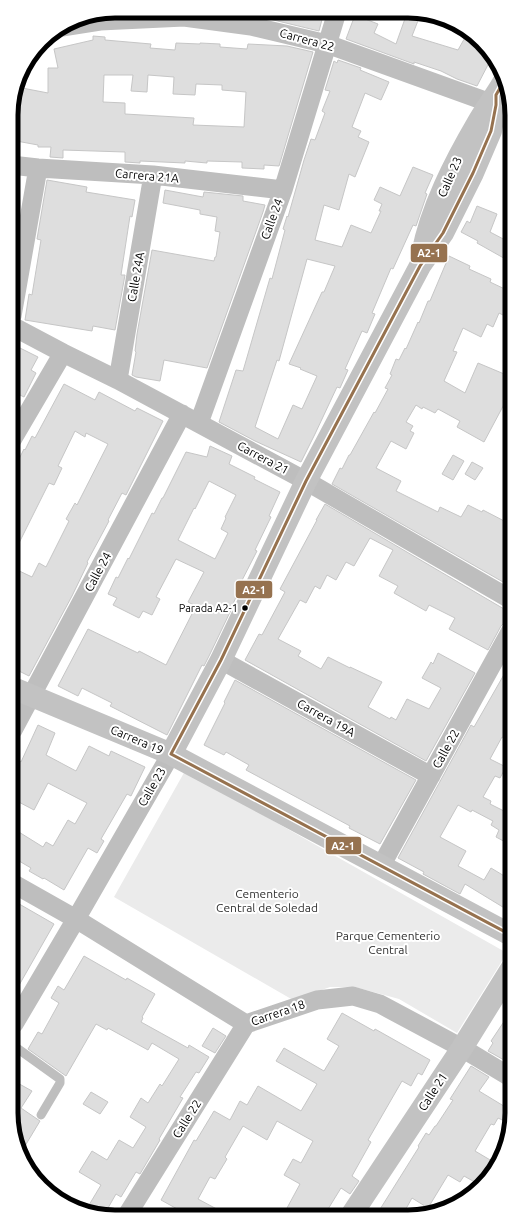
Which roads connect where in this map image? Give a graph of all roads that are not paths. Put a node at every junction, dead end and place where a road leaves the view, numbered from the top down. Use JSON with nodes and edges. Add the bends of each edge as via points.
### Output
{"nodes":[{"id":1,"x":136,"y":18,"type":"edge"},
{"id":2,"x":206,"y":18,"type":"edge"},
{"id":3,"x":335,"y":18,"type":"edge"},
{"id":4,"x":81,"y":24,"type":"edge"},
{"id":5,"x":327,"y":44,"type":"junction"},
{"id":6,"x":497,"y":96,"type":"edge"},
{"id":7,"x":18,"y":166,"type":"edge"},
{"id":8,"x":38,"y":168,"type":"junction"},
{"id":9,"x":153,"y":175,"type":"junction"},
{"id":10,"x":283,"y":190,"type":"junction"},
{"id":11,"x":18,"y":282,"type":"edge"},
{"id":12,"x":18,"y":329,"type":"edge"},
{"id":13,"x":63,"y":353,"type":"junction"},
{"id":14,"x":118,"y":380,"type":"junction"},
{"id":15,"x":182,"y":414,"type":"junction"},
{"id":16,"x":199,"y":423,"type":"junction"},
{"id":17,"x":18,"y":430,"type":"edge"},
{"id":18,"x":306,"y":481,"type":"junction"},
{"id":19,"x":505,"y":596,"type":"edge"},
{"id":20,"x":505,"y":641,"type":"edge"},
{"id":21,"x":221,"y":660,"type":"junction"},
{"id":22,"x":22,"y":692,"type":"edge"},
{"id":23,"x":18,"y":709,"type":"edge"},
{"id":24,"x":171,"y":754,"type":"junction"},
{"id":25,"x":431,"y":776,"type":"junction"},
{"id":26,"x":381,"y":866,"type":"junction"},
{"id":27,"x":18,"y":886,"type":"edge"},
{"id":28,"x":76,"y":920,"type":"junction"},
{"id":29,"x":505,"y":932,"type":"edge"},
{"id":30,"x":505,"y":979,"type":"edge"},
{"id":31,"x":18,"y":1017,"type":"edge"},
{"id":32,"x":246,"y":1024,"type":"junction"},
{"id":33,"x":462,"y":1048,"type":"junction"},
{"id":34,"x":18,"y":1049,"type":"edge"},
{"id":35,"x":505,"y":1074,"type":"edge"},
{"id":36,"x":41,"y":1115,"type":"dead end"},
{"id":37,"x":130,"y":1210,"type":"edge"},
{"id":38,"x":355,"y":1210,"type":"edge"}],
"edges":[{"from":1,"to":4,"type":"street","name":"Carrera 22"},
{"from":2,"to":5,"type":"street","name":"Carrera 22"},
{"from":3,"to":5,"type":"street","name":"Calle 24"},
{"from":5,"to":6,"type":"street","name":"Carrera 22"},
{"from":5,"to":10,"type":"street","name":"Calle 24"},
{"from":6,"to":18,"type":"street","name":"Calle 23","via":[[491,131],[473,173],[443,233],[420,266]]},
{"from":7,"to":8,"type":"street","name":"Carrera 21A"},
{"from":8,"to":9,"type":"street","name":"Carrera 21A"},
{"from":8,"to":11,"type":"street"},
{"from":9,"to":10,"type":"street","name":"Carrera 21A"},
{"from":9,"to":14,"type":"street","name":"Calle 24A"},
{"from":10,"to":16,"type":"street","name":"Calle 24"},
{"from":12,"to":13,"type":"street","name":"Carrera 21"},
{"from":13,"to":14,"type":"street","name":"Carrera 21"},
{"from":13,"to":17,"type":"street"},
{"from":14,"to":15,"type":"street","name":"Carrera 21"},
{"from":15,"to":16,"type":"street","name":"Carrera 21"},
{"from":15,"to":22,"type":"street","name":"Calle 24"},
{"from":16,"to":18,"type":"street","name":"Carrera 21"},
{"from":18,"to":19,"type":"street","name":"Carrera 21"},
{"from":18,"to":21,"type":"street","name":"Calle 23"},
{"from":20,"to":25,"type":"street","name":"Calle 22"},
{"from":21,"to":24,"type":"street","name":"Calle 23"},
{"from":21,"to":25,"type":"street","name":"Carrera 19A"},
{"from":22,"to":23,"type":"street","name":"Calle 24"},
{"from":22,"to":24,"type":"street","name":"Carrera 19"},
{"from":24,"to":26,"type":"street","name":"Carrera 19"},
{"from":24,"to":28,"type":"street","name":"Calle 23"},
{"from":25,"to":26,"type":"street","name":"Calle 22"},
{"from":26,"to":29,"type":"street","name":"Carrera 19"},
{"from":27,"to":28,"type":"street","name":"Carrera 18"},
{"from":28,"to":31,"type":"street","name":"Calle 23"},
{"from":28,"to":32,"type":"street","name":"Carrera 18"},
{"from":30,"to":33,"type":"street","name":"Calle 21"},
{"from":32,"to":33,"type":"street","name":"Carrera 18","via":[[317,1000],[353,996],[380,1004]]},
{"from":32,"to":37,"type":"street","name":"Calle 22"},
{"from":33,"to":35,"type":"street","name":"Carrera 18"},
{"from":33,"to":38,"type":"street","name":"Calle 21"},
{"from":34,"to":36,"type":"lane","via":[[60,1079]]}]}
